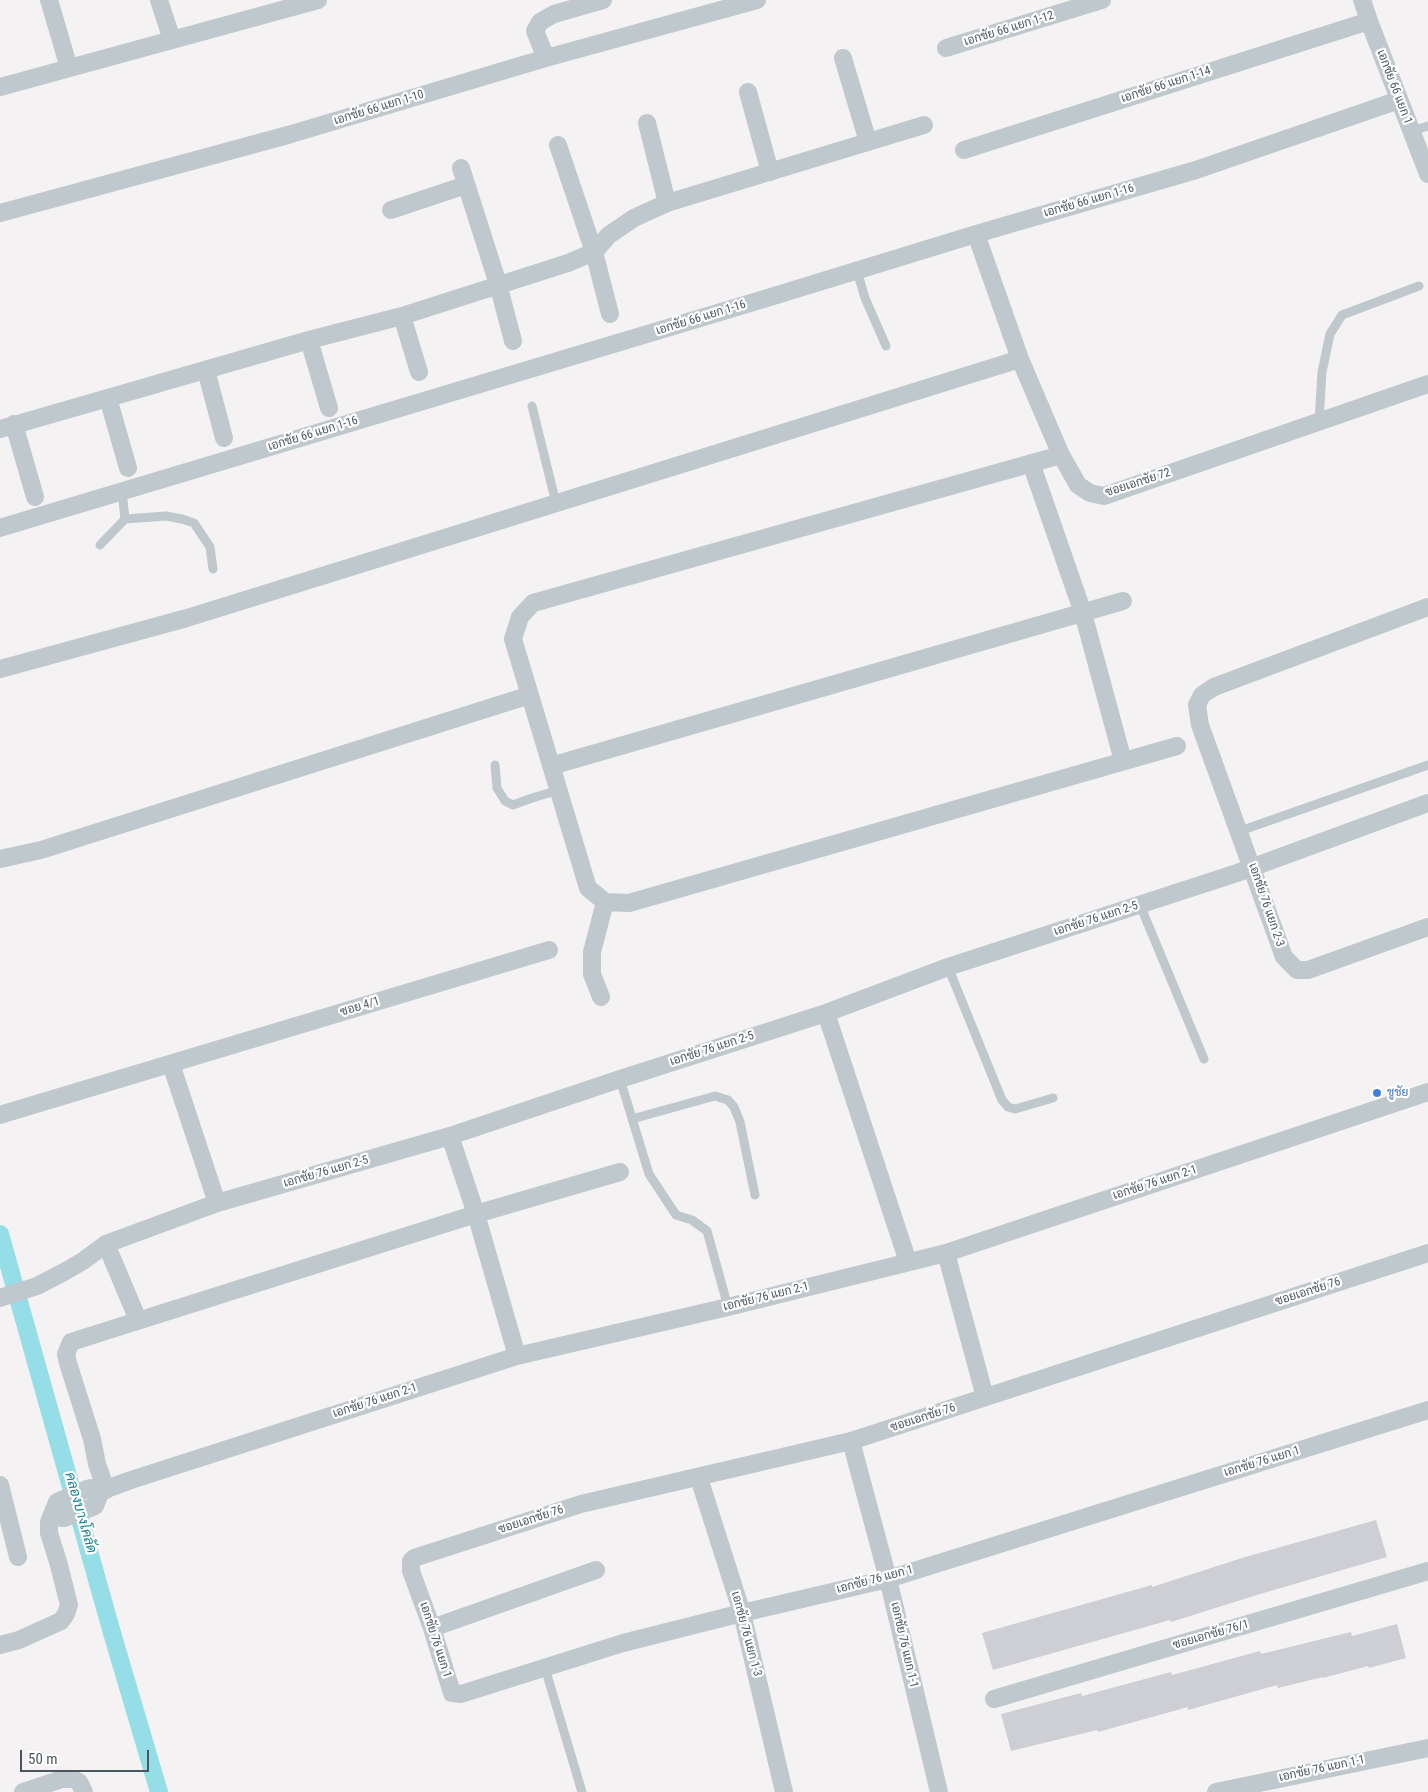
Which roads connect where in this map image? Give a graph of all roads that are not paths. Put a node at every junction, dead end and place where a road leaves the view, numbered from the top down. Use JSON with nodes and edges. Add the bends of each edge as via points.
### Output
{"nodes":[{"id":1,"x":49,"y":0,"type":"edge"},
{"id":2,"x":159,"y":0,"type":"edge"},
{"id":3,"x":318,"y":0,"type":"edge"},
{"id":4,"x":603,"y":0,"type":"edge"},
{"id":5,"x":757,"y":0,"type":"edge"},
{"id":6,"x":1102,"y":0,"type":"edge"},
{"id":7,"x":1362,"y":0,"type":"edge"},
{"id":8,"x":274,"y":6,"type":"edge"},
{"id":9,"x":1369,"y":21,"type":"junction"},
{"id":10,"x":172,"y":40,"type":"junction"},
{"id":11,"x":946,"y":48,"type":"dead end"},
{"id":12,"x":546,"y":58,"type":"junction"},
{"id":13,"x":843,"y":58,"type":"dead end"},
{"id":14,"x":69,"y":68,"type":"junction"},
{"id":15,"x":0,"y":87,"type":"edge"},
{"id":16,"x":748,"y":92,"type":"dead end"},
{"id":17,"x":1399,"y":100,"type":"junction"},
{"id":18,"x":647,"y":123,"type":"dead end"},
{"id":19,"x":924,"y":125,"type":"dead end"},
{"id":20,"x":1420,"y":128,"type":"edge"},
{"id":21,"x":868,"y":142,"type":"junction"},
{"id":22,"x":558,"y":145,"type":"dead end"},
{"id":23,"x":964,"y":150,"type":"dead end"},
{"id":24,"x":461,"y":168,"type":"dead end"},
{"id":25,"x":770,"y":172,"type":"junction"},
{"id":26,"x":1428,"y":174,"type":"edge"},
{"id":27,"x":466,"y":186,"type":"junction"},
{"id":28,"x":667,"y":203,"type":"junction"},
{"id":29,"x":391,"y":210,"type":"dead end"},
{"id":30,"x":0,"y":213,"type":"edge"},
{"id":31,"x":976,"y":234,"type":"junction"},
{"id":32,"x":594,"y":252,"type":"junction"},
{"id":33,"x":857,"y":271,"type":"junction"},
{"id":34,"x":498,"y":284,"type":"junction"},
{"id":35,"x":1419,"y":286,"type":"dead end"},
{"id":36,"x":610,"y":314,"type":"dead end"},
{"id":37,"x":402,"y":316,"type":"junction"},
{"id":38,"x":309,"y":340,"type":"junction"},
{"id":39,"x":513,"y":341,"type":"dead end"},
{"id":40,"x":886,"y":346,"type":"dead end"},
{"id":41,"x":1020,"y":359,"type":"junction"},
{"id":42,"x":206,"y":370,"type":"junction"},
{"id":43,"x":418,"y":372,"type":"dead end"},
{"id":44,"x":1428,"y":384,"type":"edge"},
{"id":45,"x":108,"y":398,"type":"junction"},
{"id":46,"x":532,"y":406,"type":"dead end"},
{"id":47,"x":329,"y":408,"type":"dead end"},
{"id":48,"x":1319,"y":422,"type":"junction"},
{"id":49,"x":7,"y":427,"type":"edge"},
{"id":50,"x":224,"y":438,"type":"dead end"},
{"id":51,"x":1062,"y":455,"type":"junction"},
{"id":52,"x":1032,"y":463,"type":"junction"},
{"id":53,"x":128,"y":468,"type":"dead end"},
{"id":54,"x":122,"y":491,"type":"junction"},
{"id":55,"x":35,"y":497,"type":"dead end"},
{"id":56,"x":556,"y":503,"type":"junction"},
{"id":57,"x":124,"y":519,"type":"junction"},
{"id":58,"x":0,"y":528,"type":"edge"},
{"id":59,"x":100,"y":545,"type":"dead end"},
{"id":60,"x":213,"y":569,"type":"dead end"},
{"id":61,"x":1123,"y":601,"type":"dead end"},
{"id":62,"x":1428,"y":607,"type":"edge"},
{"id":63,"x":1083,"y":613,"type":"junction"},
{"id":64,"x":0,"y":669,"type":"edge"},
{"id":65,"x":530,"y":695,"type":"junction"},
{"id":66,"x":1177,"y":746,"type":"dead end"},
{"id":67,"x":1123,"y":761,"type":"junction"},
{"id":68,"x":495,"y":765,"type":"dead end"},
{"id":69,"x":1428,"y":765,"type":"edge"},
{"id":70,"x":552,"y":766,"type":"junction"},
{"id":71,"x":559,"y":790,"type":"junction"},
{"id":72,"x":1428,"y":803,"type":"edge"},
{"id":73,"x":1240,"y":831,"type":"junction"},
{"id":74,"x":0,"y":859,"type":"edge"},
{"id":75,"x":1253,"y":868,"type":"junction"},
{"id":76,"x":605,"y":902,"type":"junction"},
{"id":77,"x":1140,"y":904,"type":"junction"},
{"id":78,"x":1428,"y":927,"type":"edge"},
{"id":79,"x":549,"y":950,"type":"dead end"},
{"id":80,"x":948,"y":967,"type":"junction"},
{"id":81,"x":601,"y":997,"type":"dead end"},
{"id":82,"x":826,"y":1013,"type":"junction"},
{"id":83,"x":1204,"y":1059,"type":"dead end"},
{"id":84,"x":171,"y":1064,"type":"junction"},
{"id":85,"x":620,"y":1079,"type":"junction"},
{"id":86,"x":1428,"y":1092,"type":"edge"},
{"id":87,"x":1053,"y":1098,"type":"dead end"},
{"id":88,"x":0,"y":1115,"type":"edge"},
{"id":89,"x":632,"y":1119,"type":"junction"},
{"id":90,"x":450,"y":1136,"type":"junction"},
{"id":91,"x":620,"y":1172,"type":"dead end"},
{"id":92,"x":756,"y":1195,"type":"dead end"},
{"id":93,"x":217,"y":1203,"type":"junction"},
{"id":94,"x":476,"y":1214,"type":"junction"},
{"id":95,"x":106,"y":1244,"type":"junction"},
{"id":96,"x":946,"y":1253,"type":"junction"},
{"id":97,"x":1428,"y":1253,"type":"edge"},
{"id":98,"x":908,"y":1262,"type":"junction"},
{"id":99,"x":0,"y":1298,"type":"edge"},
{"id":100,"x":728,"y":1307,"type":"junction"},
{"id":101,"x":138,"y":1320,"type":"junction"},
{"id":102,"x":517,"y":1356,"type":"junction"},
{"id":103,"x":985,"y":1397,"type":"junction"},
{"id":104,"x":1428,"y":1410,"type":"edge"},
{"id":105,"x":851,"y":1441,"type":"junction"},
{"id":106,"x":699,"y":1478,"type":"junction"},
{"id":107,"x":0,"y":1485,"type":"edge"},
{"id":108,"x":97,"y":1494,"type":"junction"},
{"id":109,"x":18,"y":1557,"type":"dead end"},
{"id":110,"x":411,"y":1561,"type":"joint"},
{"id":111,"x":596,"y":1570,"type":"dead end"},
{"id":112,"x":1428,"y":1571,"type":"edge"},
{"id":113,"x":888,"y":1579,"type":"junction"},
{"id":114,"x":742,"y":1613,"type":"junction"},
{"id":115,"x":432,"y":1628,"type":"junction"},
{"id":116,"x":0,"y":1645,"type":"edge"},
{"id":117,"x":544,"y":1668,"type":"junction"},
{"id":118,"x":994,"y":1698,"type":"dead end"},
{"id":119,"x":1428,"y":1748,"type":"edge"},
{"id":120,"x":1235,"y":1790,"type":"edge"},
{"id":121,"x":29,"y":1791,"type":"edge"},
{"id":122,"x":84,"y":1792,"type":"edge"},
{"id":123,"x":582,"y":1792,"type":"edge"},
{"id":124,"x":784,"y":1792,"type":"edge"},
{"id":125,"x":939,"y":1792,"type":"edge"},
{"id":126,"x":1216,"y":1792,"type":"edge"}],
"edges":[{"from":1,"to":14,"type":"street"},
{"from":2,"to":10,"type":"street"},
{"from":3,"to":8,"type":"street"},
{"from":4,"to":12,"type":"street","via":[[554,14],[540,22],[536,31]]},
{"from":5,"to":12,"type":"street","name":"เอกชัย 66 แยก 1-10"},
{"from":6,"to":11,"type":"street","name":"เอกชัย 66 แยก 1-12"},
{"from":7,"to":9,"type":"street","name":"เอกชัย 66 แยก 1"},
{"from":8,"to":10,"type":"street"},
{"from":9,"to":17,"type":"street","name":"เอกชัย 66 แยก 1"},
{"from":9,"to":23,"type":"street","name":"เอกชัย 66 แยก 1-14"},
{"from":10,"to":14,"type":"street"},
{"from":12,"to":30,"type":"street","name":"เอกชัย 66 แยก 1-10","via":[[288,136]]},
{"from":13,"to":21,"type":"street"},
{"from":14,"to":15,"type":"street"},
{"from":16,"to":25,"type":"street"},
{"from":17,"to":20,"type":"street","name":"เอกชัย 66 แยก 1"},
{"from":17,"to":31,"type":"street","name":"เอกชัย 66 แยก 1-16","via":[[1196,170]]},
{"from":18,"to":28,"type":"street"},
{"from":19,"to":21,"type":"street"},
{"from":20,"to":26,"type":"street","name":"เอกชัย 66 แยก 1"},
{"from":21,"to":25,"type":"street"},
{"from":22,"to":32,"type":"street"},
{"from":24,"to":27,"type":"street"},
{"from":25,"to":28,"type":"street"},
{"from":27,"to":29,"type":"street"},
{"from":27,"to":34,"type":"street"},
{"from":28,"to":32,"type":"street","via":[[634,218],[609,235]]},
{"from":31,"to":33,"type":"street","name":"เอกชัย 66 แยก 1-16"},
{"from":31,"to":41,"type":"street","name":"ซอยเอกชัย 72"},
{"from":32,"to":34,"type":"street"},
{"from":32,"to":36,"type":"street"},
{"from":33,"to":40,"type":"lane"},
{"from":33,"to":54,"type":"street","name":"เอกชัย 66 แยก 1-16"},
{"from":34,"to":37,"type":"street"},
{"from":34,"to":39,"type":"street"},
{"from":35,"to":48,"type":"lane","via":[[1342,315],[1330,334],[1322,372]]},
{"from":37,"to":38,"type":"street"},
{"from":37,"to":43,"type":"street"},
{"from":38,"to":42,"type":"street"},
{"from":38,"to":47,"type":"street"},
{"from":41,"to":51,"type":"street","name":"ซอยเอกชัย 72"},
{"from":41,"to":56,"type":"street"},
{"from":42,"to":45,"type":"street"},
{"from":42,"to":50,"type":"street"},
{"from":44,"to":48,"type":"street","name":"ซอยเอกชัย 72"},
{"from":45,"to":49,"type":"street"},
{"from":45,"to":53,"type":"street"},
{"from":46,"to":56,"type":"lane"},
{"from":48,"to":51,"type":"street","name":"ซอยเอกชัย 72","via":[[1104,496],[1090,493],[1078,485]]},
{"from":49,"to":55,"type":"street"},
{"from":51,"to":52,"type":"street"},
{"from":52,"to":63,"type":"street"},
{"from":52,"to":65,"type":"street","via":[[533,603],[520,617],[513,638]]},
{"from":54,"to":57,"type":"lane"},
{"from":54,"to":58,"type":"street","name":"เอกชัย 66 แยก 1-16"},
{"from":56,"to":64,"type":"street","via":[[186,618]]},
{"from":57,"to":59,"type":"lane"},
{"from":57,"to":60,"type":"lane","via":[[166,516],[194,523],[210,547]]},
{"from":61,"to":63,"type":"street"},
{"from":62,"to":73,"type":"street","name":"เอกชัย 76 แยก 2-3","via":[[1202,694],[1196,705],[1200,725]]},
{"from":63,"to":67,"type":"street"},
{"from":63,"to":70,"type":"street"},
{"from":65,"to":70,"type":"street"},
{"from":65,"to":74,"type":"street","via":[[41,850]]},
{"from":66,"to":67,"type":"street"},
{"from":67,"to":76,"type":"street","via":[[629,903]]},
{"from":68,"to":71,"type":"lane","via":[[497,788],[505,801],[513,805]]},
{"from":69,"to":73,"type":"lane"},
{"from":70,"to":71,"type":"street"},
{"from":71,"to":76,"type":"street","via":[[588,888]]},
{"from":72,"to":75,"type":"street","name":"เอกชัย 76 แยก 2-5"},
{"from":73,"to":75,"type":"street","name":"เอกชัย 76 แยก 2-3"},
{"from":75,"to":77,"type":"street","name":"เอกชัย 76 แยก 2-5"},
{"from":75,"to":78,"type":"street","name":"เอกชัย 76 แยก 2-3","via":[[1284,957],[1297,970],[1308,970]]},
{"from":76,"to":81,"type":"street","via":[[592,952],[592,974]]},
{"from":77,"to":80,"type":"street","name":"เอกชัย 76 แยก 2-5"},
{"from":77,"to":83,"type":"lane"},
{"from":79,"to":84,"type":"street","name":"ซอย 4/1"},
{"from":80,"to":82,"type":"street","name":"เอกชัย 76 แยก 2-5"},
{"from":80,"to":87,"type":"lane","via":[[1002,1100],[1015,1109]]},
{"from":82,"to":85,"type":"street","name":"เอกชัย 76 แยก 2-5"},
{"from":82,"to":98,"type":"street"},
{"from":84,"to":88,"type":"street","name":"ซอย 4/1"},
{"from":84,"to":93,"type":"street"},
{"from":85,"to":89,"type":"lane"},
{"from":85,"to":90,"type":"street","name":"เอกชัย 76 แยก 2-5"},
{"from":86,"to":96,"type":"street","name":"เอกชัย 76 แยก 2-1"},
{"from":89,"to":92,"type":"lane","via":[[715,1096],[728,1100],[740,1122]]},
{"from":89,"to":100,"type":"lane","via":[[649,1174],[667,1203],[676,1216],[692,1220],[707,1231]]},
{"from":90,"to":93,"type":"street","name":"เอกชัย 76 แยก 2-5"},
{"from":90,"to":94,"type":"street"},
{"from":91,"to":94,"type":"street"},
{"from":93,"to":95,"type":"street","name":"เอกชัย 76 แยก 2-5"},
{"from":94,"to":101,"type":"street"},
{"from":94,"to":102,"type":"street"},
{"from":95,"to":99,"type":"street","name":"เอกชัย 76 แยก 2-5","via":[[83,1261],[37,1286]]},
{"from":95,"to":101,"type":"street"},
{"from":96,"to":98,"type":"street","name":"เอกชัย 76 แยก 2-1"},
{"from":96,"to":103,"type":"street"},
{"from":97,"to":103,"type":"street","name":"ซอยเอกชัย 76"},
{"from":98,"to":100,"type":"street","name":"เอกชัย 76 แยก 2-1"},
{"from":100,"to":102,"type":"street","name":"เอกชัย 76 แยก 2-1"},
{"from":101,"to":108,"type":"street","via":[[71,1342],[66,1354],[92,1439],[97,1464]]},
{"from":102,"to":108,"type":"street","name":"เอกชัย 76 แยก 2-1","via":[[131,1480]]},
{"from":103,"to":105,"type":"street","name":"ซอยเอกชัย 76"},
{"from":104,"to":113,"type":"street","name":"เอกชัย 76 แยก 1"},
{"from":105,"to":106,"type":"street","name":"ซอยเอกชัย 76"},
{"from":105,"to":113,"type":"street","name":"เอกชัย 76 แยก 1-1"},
{"from":106,"to":110,"type":"street","name":"ซอยเอกชัย 76","via":[[581,1504],[418,1556]]},
{"from":106,"to":114,"type":"street","name":"เอกชัย 76 แยก 1-3"},
{"from":107,"to":109,"type":"street"},
{"from":108,"to":116,"type":"street","name":"เอกชัย 76 แยก 2-1","via":[[57,1512],[49,1522],[48,1533],[69,1605],[66,1614],[61,1621]]},
{"from":110,"to":115,"type":"street","name":"เอกชัย 76 แยก 1","via":[[411,1570]]},
{"from":111,"to":115,"type":"street"},
{"from":112,"to":118,"type":"street","name":"ซอยเอกชัย 76/1"},
{"from":113,"to":114,"type":"street","name":"เอกชัย 76 แยก 1"},
{"from":113,"to":125,"type":"street","name":"เอกชัย 76 แยก 1-1"},
{"from":114,"to":117,"type":"street","name":"เอกชัย 76 แยก 1"},
{"from":114,"to":124,"type":"street","name":"เอกชัย 76 แยก 1-3"},
{"from":115,"to":117,"type":"street","name":"เอกชัย 76 แยก 1","via":[[455,1695]]},
{"from":117,"to":123,"type":"lane"},
{"from":119,"to":120,"type":"street","name":"เอกชัย 76 แยก 1-1"},
{"from":120,"to":126,"type":"street","name":"เอกชัย 76 แยก 1-1"},
{"from":121,"to":122,"type":"street","via":[[62,1779],[73,1779],[79,1782]]}]}
